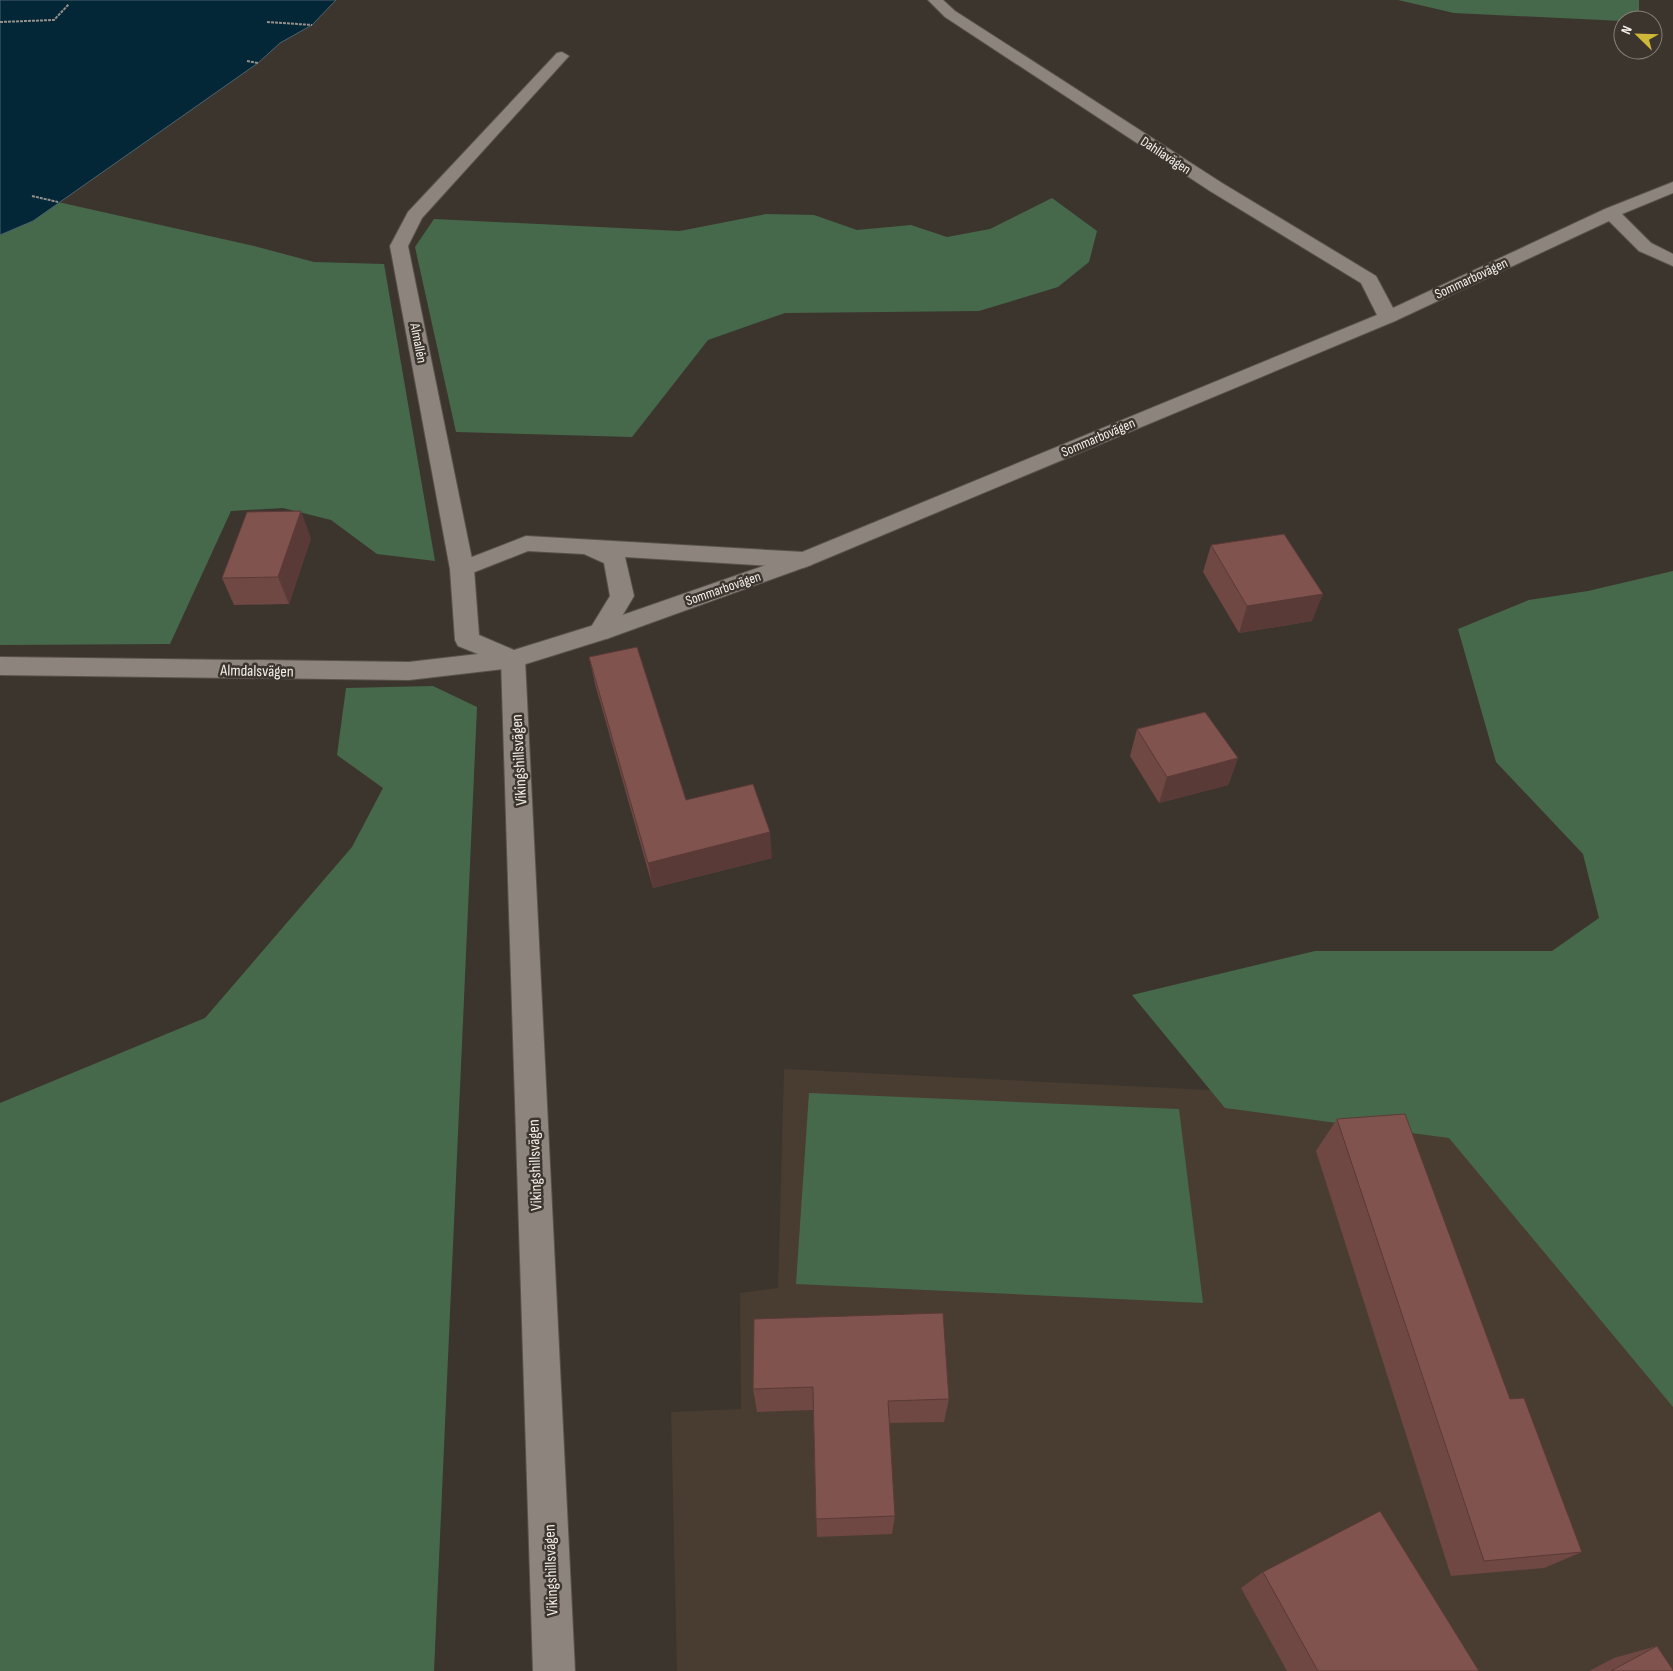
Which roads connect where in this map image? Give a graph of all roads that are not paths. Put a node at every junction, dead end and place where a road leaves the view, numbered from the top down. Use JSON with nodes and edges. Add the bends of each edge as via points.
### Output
{"nodes":[{"id":1,"x":935,"y":0,"type":"edge"},
{"id":2,"x":562,"y":56,"type":"dead end"},
{"id":3,"x":1673,"y":187,"type":"edge"},
{"id":4,"x":1611,"y":213,"type":"junction"},
{"id":5,"x":1673,"y":261,"type":"edge"},
{"id":6,"x":1388,"y":317,"type":"junction"},
{"id":7,"x":584,"y":545,"type":"junction"},
{"id":8,"x":803,"y":560,"type":"junction"},
{"id":9,"x":462,"y":569,"type":"junction"},
{"id":10,"x":600,"y":632,"type":"junction"},
{"id":11,"x":513,"y":659,"type":"junction"},
{"id":12,"x":0,"y":666,"type":"edge"},
{"id":13,"x":554,"y":1671,"type":"edge"}],
"edges":[{"from":1,"to":6,"type":"street","name":"Dahliavägen","via":[[950,14],[1216,187],[1368,280]]},
{"from":2,"to":9,"type":"street","name":"Almallén","via":[[414,216],[399,246]]},
{"from":3,"to":4,"type":"street","name":"Sommarbovägen"},
{"from":4,"to":5,"type":"street","via":[[1645,247]]},
{"from":4,"to":6,"type":"street","name":"Sommarbovägen"},
{"from":6,"to":8,"type":"street","name":"Sommarbovägen"},
{"from":7,"to":8,"type":"street"},
{"from":7,"to":9,"type":"street","via":[[526,543]]},
{"from":7,"to":10,"type":"street","via":[[615,559],[619,575],[622,596]]},
{"from":8,"to":10,"type":"street","name":"Sommarbovägen"},
{"from":9,"to":11,"type":"street","name":"Almallén","via":[[468,640]]},
{"from":10,"to":11,"type":"street","name":"Sommarbovägen"},
{"from":11,"to":12,"type":"street","name":"Almdalsvägen","via":[[409,671]]},
{"from":11,"to":13,"type":"street","name":"Vikingshillsvägen"}]}
